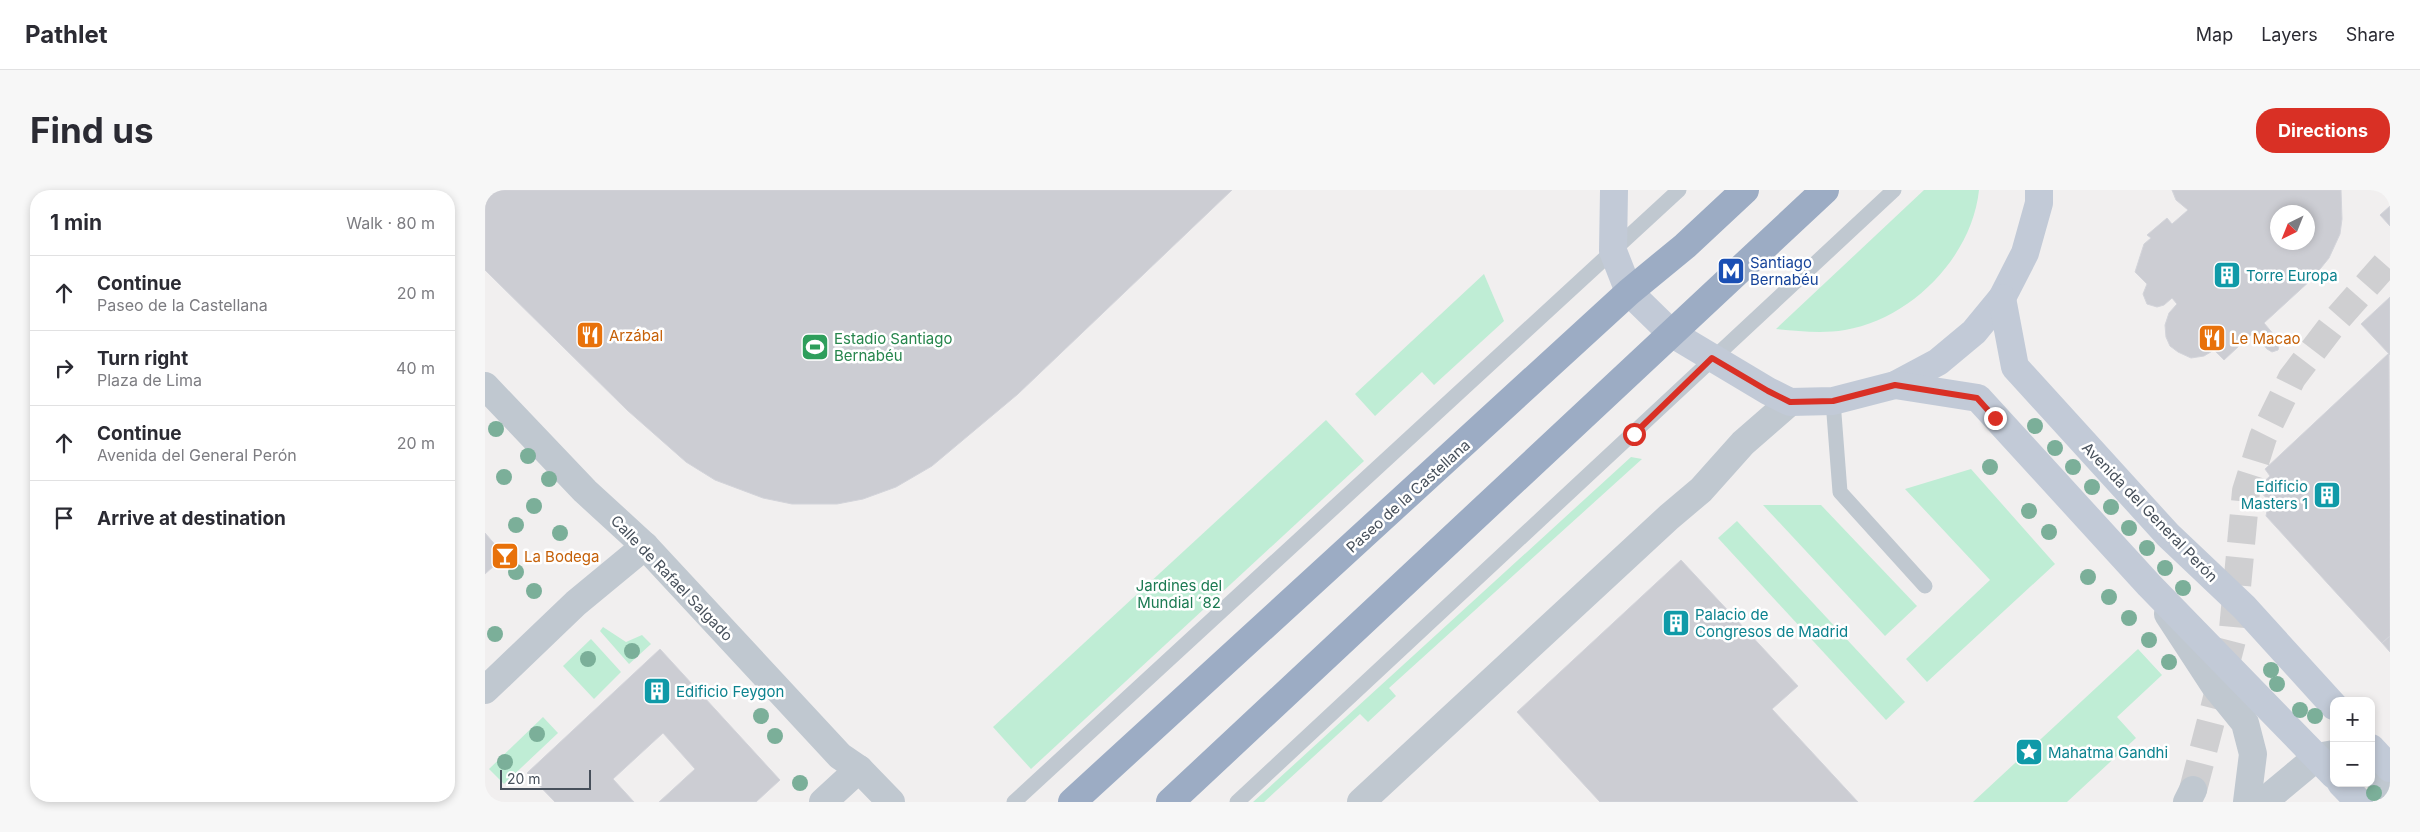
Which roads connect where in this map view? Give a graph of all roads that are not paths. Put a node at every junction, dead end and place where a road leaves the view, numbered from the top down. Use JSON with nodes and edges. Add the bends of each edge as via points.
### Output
{"nodes":[{"id":1,"x":1614,"y":190,"type":"edge"},
{"id":2,"x":1679,"y":190,"type":"edge"},
{"id":3,"x":1745,"y":190,"type":"edge"},
{"id":4,"x":1825,"y":190,"type":"edge"},
{"id":5,"x":1894,"y":190,"type":"edge"},
{"id":6,"x":2042,"y":194,"type":"edge"},
{"id":7,"x":1613,"y":251,"type":"junction"},
{"id":8,"x":1629,"y":292,"type":"junction"},
{"id":9,"x":2001,"y":298,"type":"junction"},
{"id":10,"x":1671,"y":333,"type":"junction"},
{"id":11,"x":1712,"y":358,"type":"junction"},
{"id":12,"x":1895,"y":385,"type":"junction"},
{"id":13,"x":485,"y":386,"type":"edge"},
{"id":14,"x":1833,"y":401,"type":"junction"},
{"id":15,"x":1790,"y":402,"type":"junction"},
{"id":16,"x":645,"y":546,"type":"junction"},
{"id":17,"x":2149,"y":585,"type":"junction"},
{"id":18,"x":1925,"y":586,"type":"dead end"},
{"id":19,"x":485,"y":690,"type":"edge"},
{"id":20,"x":2330,"y":702,"type":"edge"},
{"id":21,"x":2375,"y":752,"type":"edge"},
{"id":22,"x":2328,"y":762,"type":"edge"},
{"id":23,"x":2390,"y":768,"type":"edge"},
{"id":24,"x":859,"y":769,"type":"junction"},
{"id":25,"x":2375,"y":773,"type":"edge"},
{"id":26,"x":2345,"y":787,"type":"edge"},
{"id":27,"x":2390,"y":788,"type":"edge"},
{"id":28,"x":823,"y":802,"type":"edge"},
{"id":29,"x":891,"y":802,"type":"edge"},
{"id":30,"x":1014,"y":802,"type":"edge"},
{"id":31,"x":1072,"y":802,"type":"edge"},
{"id":32,"x":1170,"y":802,"type":"edge"},
{"id":33,"x":1237,"y":802,"type":"edge"},
{"id":34,"x":1361,"y":802,"type":"edge"},
{"id":35,"x":2247,"y":802,"type":"edge"},
{"id":36,"x":2263,"y":802,"type":"edge"},
{"id":37,"x":2359,"y":802,"type":"edge"}],
"edges":[{"from":1,"to":7,"type":"main road"},
{"from":2,"to":7,"type":"lane"},
{"from":3,"to":8,"type":"highway","name":"Paseo de la Castellana"},
{"from":4,"to":10,"type":"highway"},
{"from":5,"to":11,"type":"lane"},
{"from":6,"to":9,"type":"main road","via":[[2025,253]]},
{"from":7,"to":8,"type":"main road"},
{"from":7,"to":30,"type":"lane"},
{"from":8,"to":10,"type":"main road"},
{"from":8,"to":31,"type":"highway","name":"Paseo de la Castellana"},
{"from":9,"to":12,"type":"main road","via":[[1974,332],[1938,362]]},
{"from":9,"to":20,"type":"main road","name":"Avenida del General Perón","via":[[2015,367],[2168,535],[2244,607]]},
{"from":10,"to":11,"type":"main road"},
{"from":10,"to":32,"type":"highway"},
{"from":11,"to":15,"type":"main road"},
{"from":11,"to":33,"type":"lane"},
{"from":12,"to":14,"type":"main road"},
{"from":12,"to":17,"type":"main road","via":[[1977,398]]},
{"from":13,"to":16,"type":"street","name":"Calle de Rafael Salgado","via":[[585,491]]},
{"from":14,"to":15,"type":"main road"},
{"from":14,"to":18,"type":"lane","via":[[1840,492]]},
{"from":15,"to":34,"type":"street","via":[[1743,443],[1701,490]]},
{"from":16,"to":19,"type":"street","via":[[576,603]]},
{"from":16,"to":24,"type":"street","name":"Calle de Rafael Salgado","via":[[840,756]]},
{"from":17,"to":22,"type":"main road"},
{"from":17,"to":35,"type":"street","via":[[2215,686],[2245,723],[2253,754]]},
{"from":21,"to":23,"type":"main road"},
{"from":22,"to":36,"type":"street"},
{"from":24,"to":28,"type":"street"},
{"from":24,"to":29,"type":"street"},
{"from":25,"to":27,"type":"street"},
{"from":26,"to":37,"type":"main road"}]}
